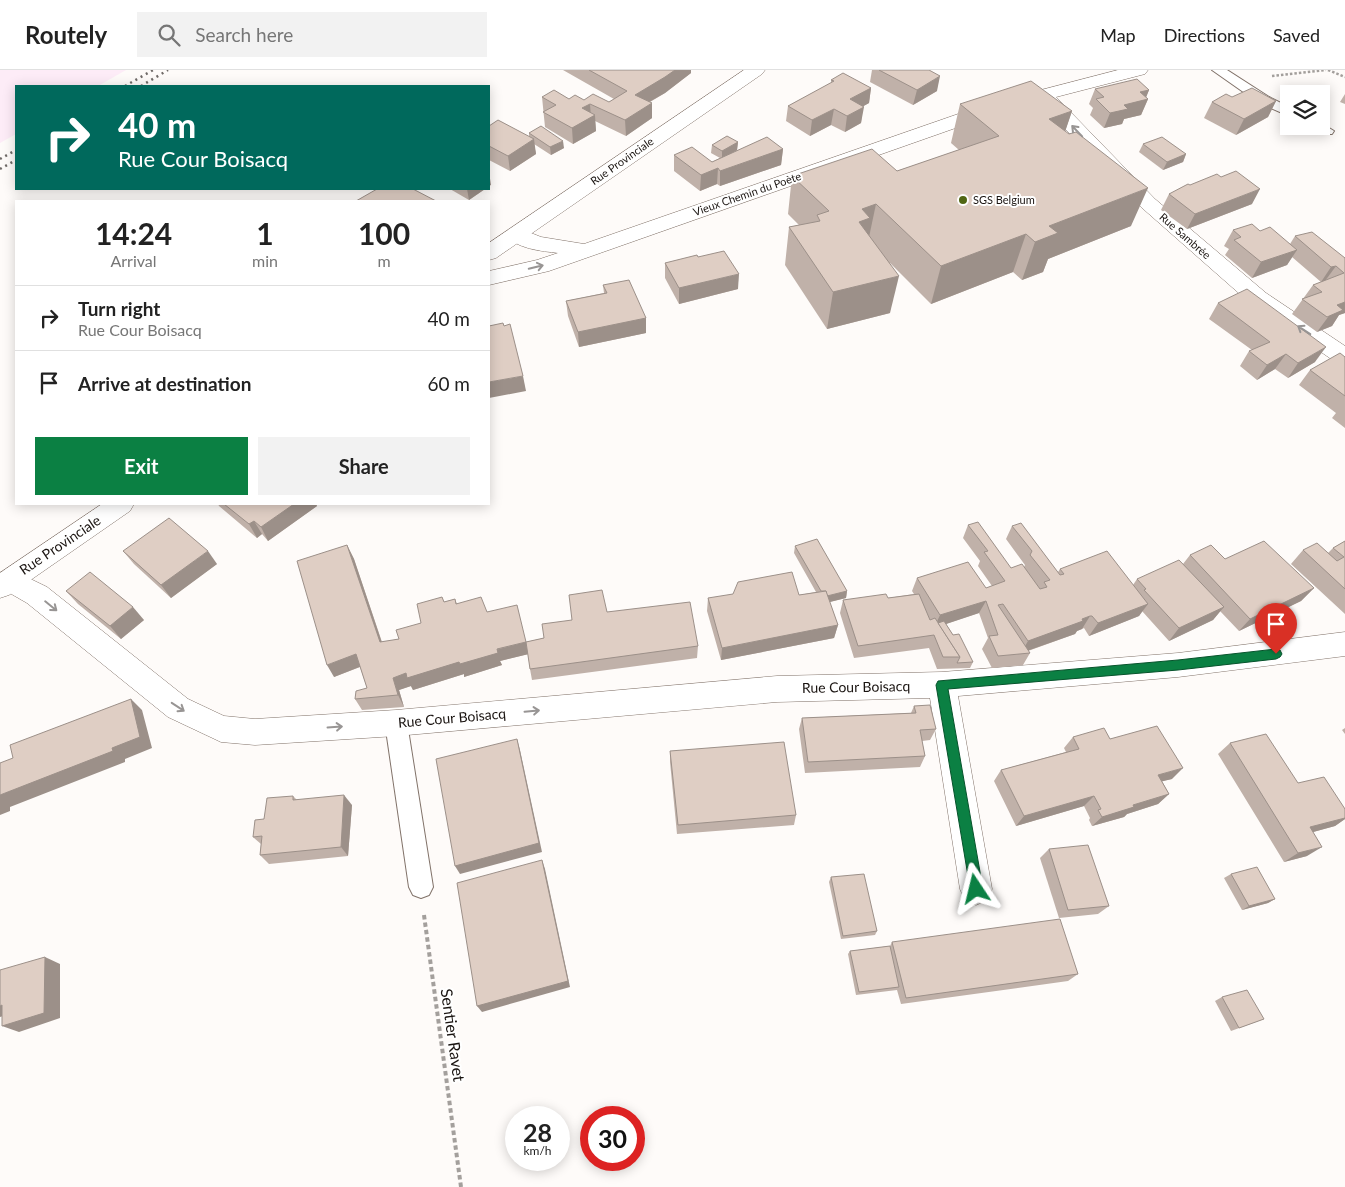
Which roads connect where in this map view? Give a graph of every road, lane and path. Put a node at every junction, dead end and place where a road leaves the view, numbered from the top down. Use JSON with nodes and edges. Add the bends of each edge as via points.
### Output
{"nodes":[{"id":1,"x":756,"y":70,"type":"edge"},
{"id":2,"x":1139,"y":70,"type":"edge"},
{"id":3,"x":1218,"y":70,"type":"edge"},
{"id":4,"x":1327,"y":70,"type":"edge"},
{"id":5,"x":1345,"y":77,"type":"edge"},
{"id":6,"x":1234,"y":80,"type":"junction"},
{"id":7,"x":1042,"y":95,"type":"junction"},
{"id":8,"x":1280,"y":108,"type":"edge"},
{"id":9,"x":516,"y":234,"type":"junction"},
{"id":10,"x":585,"y":250,"type":"junction"},
{"id":11,"x":490,"y":251,"type":"edge"},
{"id":12,"x":490,"y":278,"type":"edge"},
{"id":13,"x":1345,"y":357,"type":"edge"},
{"id":14,"x":120,"y":505,"type":"edge"},
{"id":15,"x":5,"y":583,"type":"edge"},
{"id":16,"x":1345,"y":644,"type":"edge"},
{"id":17,"x":942,"y":685,"type":"junction"},
{"id":18,"x":396,"y":723,"type":"junction"},
{"id":19,"x":420,"y":887,"type":"joint"},
{"id":20,"x":976,"y":889,"type":"dead end"},
{"id":21,"x":461,"y":1187,"type":"edge"}],
"edges":[{"from":1,"to":9,"type":"street","name":"Rue Provinciale"},
{"from":2,"to":7,"type":"street","name":"Vieux Chemin du Poète"},
{"from":3,"to":6,"type":"lane"},
{"from":4,"to":5,"type":"path"},
{"from":4,"to":6,"type":"path"},
{"from":6,"to":8,"type":"lane"},
{"from":7,"to":10,"type":"street","name":"Vieux Chemin du Poète","via":[[994,108]]},
{"from":13,"to":7,"type":"street","name":"Rue Sambrée","one_way":true,"via":[[1258,298],[1155,209]]},
{"from":9,"to":10,"type":"street","via":[[536,243]]},
{"from":9,"to":11,"type":"street","name":"Rue Provinciale"},
{"from":12,"to":10,"type":"street","one_way":true,"via":[[542,266]]},
{"from":14,"to":15,"type":"street","name":"Rue Provinciale"},
{"from":15,"to":18,"type":"street","name":"Rue Cour Boisacq","one_way":true,"via":[[37,595],[178,708],[220,730],[255,732]]},
{"from":16,"to":17,"type":"street","name":"Rue Cour Boisacq","via":[[1178,665]]},
{"from":18,"to":17,"type":"street","name":"Rue Cour Boisacq","one_way":true,"via":[[777,689]]},
{"from":17,"to":20,"type":"street"},
{"from":18,"to":19,"type":"lane"},
{"from":19,"to":21,"type":"path","name":"Sentier Ravet"}]}
